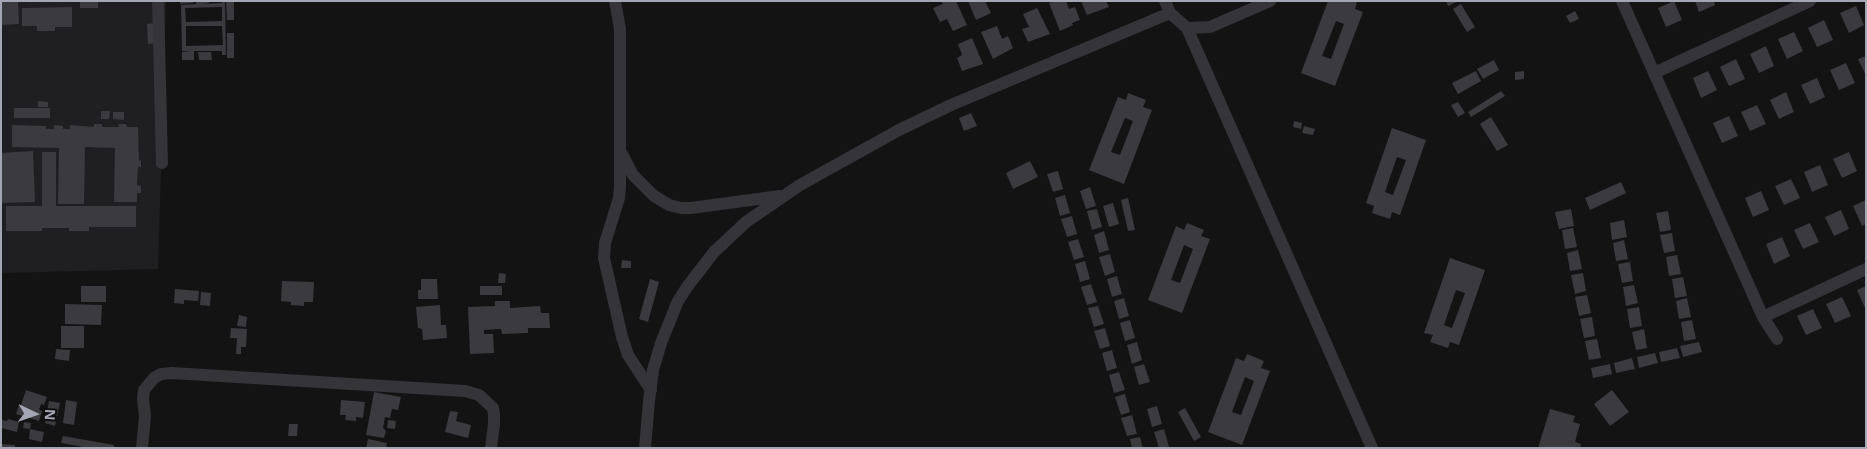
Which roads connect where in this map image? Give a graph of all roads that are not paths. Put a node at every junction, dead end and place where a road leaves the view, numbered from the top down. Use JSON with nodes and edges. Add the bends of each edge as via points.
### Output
{"nodes":[{"id":1,"x":158,"y":1,"type":"edge"},
{"id":2,"x":615,"y":1,"type":"edge"},
{"id":3,"x":1270,"y":1,"type":"edge"},
{"id":4,"x":1622,"y":1,"type":"edge"},
{"id":5,"x":1810,"y":1,"type":"edge"},
{"id":6,"x":1168,"y":7,"type":"edge"},
{"id":7,"x":1187,"y":28,"type":"junction"},
{"id":8,"x":1654,"y":73,"type":"junction"},
{"id":9,"x":620,"y":150,"type":"junction"},
{"id":10,"x":162,"y":163,"type":"dead end"},
{"id":11,"x":783,"y":196,"type":"junction"},
{"id":12,"x":1866,"y":269,"type":"edge"},
{"id":13,"x":1763,"y":317,"type":"junction"},
{"id":14,"x":1777,"y":340,"type":"dead end"},
{"id":15,"x":651,"y":390,"type":"junction"},
{"id":16,"x":142,"y":448,"type":"edge"},
{"id":17,"x":491,"y":448,"type":"edge"},
{"id":18,"x":646,"y":448,"type":"edge"},
{"id":19,"x":1372,"y":448,"type":"edge"}],
"edges":[{"from":1,"to":10,"type":"street"},
{"from":2,"to":9,"type":"street","via":[[620,29]]},
{"from":3,"to":7,"type":"street","via":[[1210,27]]},
{"from":4,"to":8,"type":"street"},
{"from":5,"to":8,"type":"street"},
{"from":6,"to":7,"type":"street"},
{"from":6,"to":11,"type":"street","via":[[899,130]]},
{"from":7,"to":19,"type":"street"},
{"from":8,"to":13,"type":"street"},
{"from":9,"to":11,"type":"street","via":[[633,175],[654,196],[669,205],[692,208]]},
{"from":9,"to":15,"type":"street","via":[[619,198],[604,243],[604,258],[628,355]]},
{"from":11,"to":15,"type":"street","via":[[746,222],[714,252],[687,287],[661,343]]},
{"from":12,"to":13,"type":"street"},
{"from":13,"to":14,"type":"street"},
{"from":15,"to":18,"type":"street"},
{"from":16,"to":17,"type":"street","via":[[144,390],[154,378],[172,373],[465,391],[479,395],[492,408]]}]}
